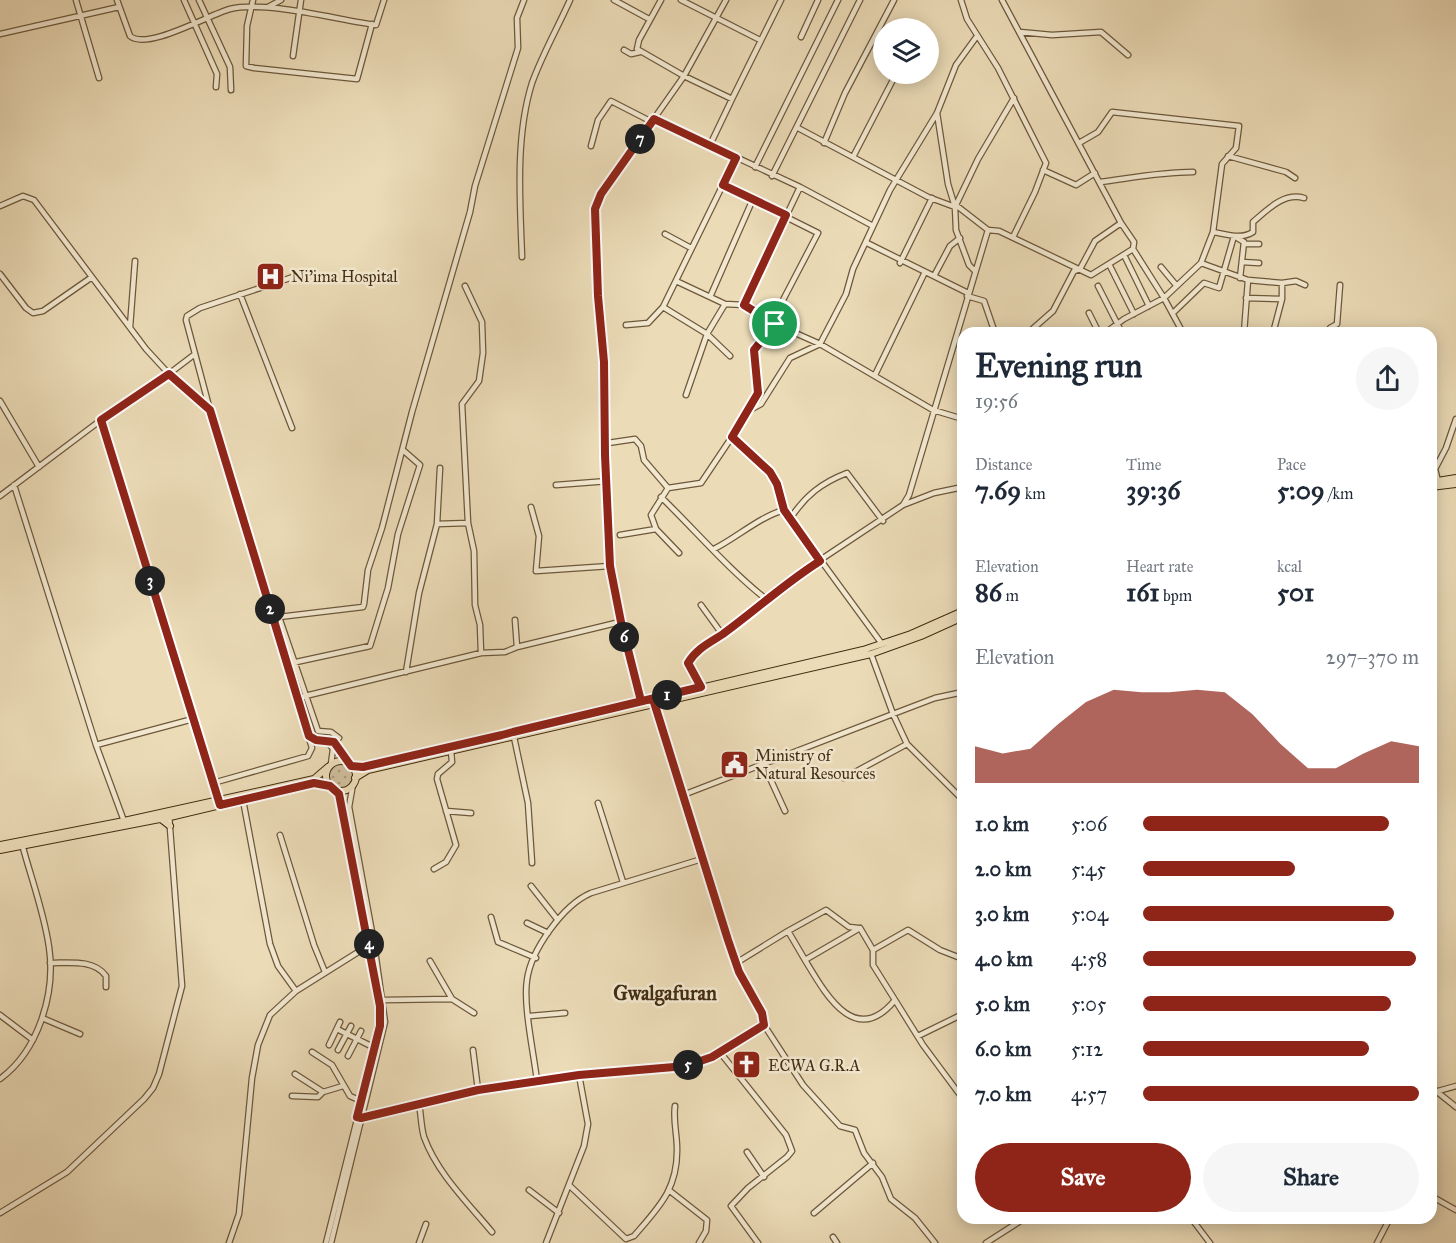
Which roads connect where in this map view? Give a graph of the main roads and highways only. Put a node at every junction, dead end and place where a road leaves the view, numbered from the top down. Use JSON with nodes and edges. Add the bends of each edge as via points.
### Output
{"nodes":[{"id":1,"x":1456,"y":478,"type":"edge"},
{"id":2,"x":1437,"y":481,"type":"edge"},
{"id":3,"x":1456,"y":484,"type":"edge"},
{"id":4,"x":1437,"y":486,"type":"edge"},
{"id":5,"x":957,"y":613,"type":"edge"},
{"id":6,"x":957,"y":620,"type":"edge"},
{"id":7,"x":654,"y":702,"type":"junction"},
{"id":8,"x":350,"y":765,"type":"junction"},
{"id":9,"x":330,"y":766,"type":"junction"},
{"id":10,"x":354,"y":781,"type":"junction"},
{"id":11,"x":334,"y":788,"type":"junction"},
{"id":12,"x":220,"y":802,"type":"junction"},
{"id":13,"x":169,"y":814,"type":"junction"},
{"id":14,"x":160,"y":819,"type":"junction"},
{"id":15,"x":170,"y":826,"type":"road end"},
{"id":16,"x":0,"y":844,"type":"edge"},
{"id":17,"x":22,"y":845,"type":"junction"},
{"id":18,"x":0,"y":850,"type":"edge"}],
"edges":[{"from":1,"to":2,"type":"main road"},
{"from":3,"to":4,"type":"main road"},
{"from":5,"to":7,"type":"main road","via":[[882,644]]},
{"from":6,"to":7,"type":"main road","via":[[871,654]]},
{"from":7,"to":8,"type":"main road","via":[[641,701],[376,764]]},
{"from":7,"to":10,"type":"main road","via":[[368,770]]},
{"from":8,"to":9,"type":"main road","via":[[340,761]]},
{"from":8,"to":10,"type":"main road"},
{"from":9,"to":11,"type":"main road","via":[[326,775]]},
{"from":9,"to":12,"type":"main road","via":[[314,779]]},
{"from":10,"to":11,"type":"main road","via":[[346,789]]},
{"from":11,"to":12,"type":"main road","via":[[314,783]]},
{"from":12,"to":13,"type":"main road"},
{"from":13,"to":14,"type":"main road"},
{"from":13,"to":17,"type":"main road"},
{"from":14,"to":15,"type":"main road"},
{"from":14,"to":17,"type":"main road"},
{"from":16,"to":17,"type":"main road"},
{"from":17,"to":18,"type":"main road"}]}
